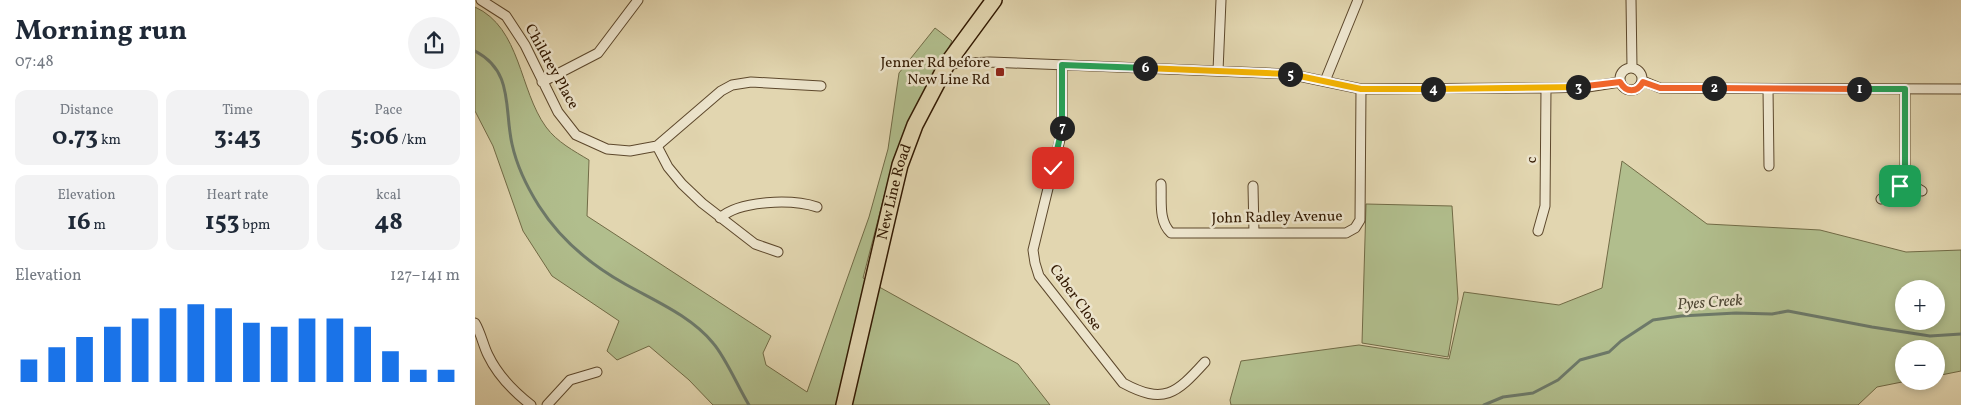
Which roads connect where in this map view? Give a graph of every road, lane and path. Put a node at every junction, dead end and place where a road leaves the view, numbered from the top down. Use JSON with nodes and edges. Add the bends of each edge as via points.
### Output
{"nodes":[{"id":1,"x":481,"y":0,"type":"edge"},
{"id":2,"x":638,"y":0,"type":"edge"},
{"id":3,"x":994,"y":0,"type":"edge"},
{"id":4,"x":1221,"y":0,"type":"edge"},
{"id":5,"x":1358,"y":0,"type":"edge"},
{"id":6,"x":1631,"y":0,"type":"edge"},
{"id":7,"x":947,"y":64,"type":"junction"},
{"id":8,"x":1062,"y":65,"type":"junction"},
{"id":9,"x":1632,"y":67,"type":"junction"},
{"id":10,"x":1218,"y":71,"type":"junction"},
{"id":11,"x":1325,"y":81,"type":"junction"},
{"id":12,"x":542,"y":82,"type":"junction"},
{"id":13,"x":1620,"y":82,"type":"junction"},
{"id":14,"x":1643,"y":82,"type":"junction"},
{"id":15,"x":821,"y":86,"type":"dead end"},
{"id":16,"x":1546,"y":88,"type":"junction"},
{"id":17,"x":1361,"y":89,"type":"junction"},
{"id":18,"x":1769,"y":89,"type":"junction"},
{"id":19,"x":1905,"y":89,"type":"junction"},
{"id":20,"x":1961,"y":89,"type":"edge"},
{"id":21,"x":657,"y":146,"type":"junction"},
{"id":22,"x":1769,"y":166,"type":"dead end"},
{"id":23,"x":1905,"y":178,"type":"junction"},
{"id":24,"x":1161,"y":184,"type":"dead end"},
{"id":25,"x":1253,"y":186,"type":"dead end"},
{"id":26,"x":1922,"y":191,"type":"dead end"},
{"id":27,"x":1881,"y":199,"type":"dead end"},
{"id":28,"x":817,"y":207,"type":"dead end"},
{"id":29,"x":720,"y":218,"type":"junction"},
{"id":30,"x":1537,"y":231,"type":"dead end"},
{"id":31,"x":1254,"y":233,"type":"junction"},
{"id":32,"x":778,"y":252,"type":"dead end"},
{"id":33,"x":475,"y":323,"type":"edge"},
{"id":34,"x":1205,"y":362,"type":"dead end"},
{"id":35,"x":597,"y":372,"type":"dead end"},
{"id":36,"x":531,"y":405,"type":"edge"},
{"id":37,"x":547,"y":405,"type":"edge"},
{"id":38,"x":844,"y":405,"type":"edge"}],
"edges":[{"from":1,"to":12,"type":"street","name":"Childrey Place","via":[[506,16],[525,45]]},
{"from":2,"to":12,"type":"street","via":[[598,53]]},
{"from":3,"to":7,"type":"main road","name":"New Line Road"},
{"from":4,"to":10,"type":"street"},
{"from":5,"to":11,"type":"street"},
{"from":6,"to":9,"type":"street"},
{"from":7,"to":8,"type":"street"},
{"from":7,"to":38,"type":"main road","name":"New Line Road","via":[[915,125],[900,165]]},
{"from":8,"to":10,"type":"street"},
{"from":8,"to":34,"type":"street","name":"Caber Close","via":[[1062,132],[1033,250],[1039,276],[1123,383],[1142,393],[1156,395],[1177,388]]},
{"from":9,"to":13,"type":"street","via":[[1622,71]]},
{"from":9,"to":14,"type":"street","via":[[1639,70]]},
{"from":10,"to":11,"type":"street","via":[[1289,74]]},
{"from":11,"to":17,"type":"street"},
{"from":12,"to":21,"type":"street","name":"Childrey Place","via":[[558,112],[576,135],[607,149],[630,151]]},
{"from":13,"to":14,"type":"street","via":[[1631,90],[1639,88]]},
{"from":13,"to":16,"type":"street"},
{"from":14,"to":18,"type":"street","via":[[1660,88]]},
{"from":15,"to":21,"type":"street","via":[[751,82],[732,85]]},
{"from":16,"to":17,"type":"street"},
{"from":16,"to":30,"type":"street","name":"c","via":[[1545,206]]},
{"from":17,"to":31,"type":"street","name":"John Radley Avenue","via":[[1360,220],[1355,228],[1346,233]]},
{"from":18,"to":19,"type":"street"},
{"from":18,"to":22,"type":"street"},
{"from":19,"to":20,"type":"street"},
{"from":19,"to":23,"type":"street"},
{"from":21,"to":29,"type":"street","via":[[682,184]]},
{"from":23,"to":26,"type":"street"},
{"from":23,"to":27,"type":"street","via":[[1900,186]]},
{"from":24,"to":31,"type":"street","name":"John Radley Avenue","via":[[1163,222],[1171,233]]},
{"from":25,"to":31,"type":"street"},
{"from":28,"to":29,"type":"street","via":[[803,203],[751,205],[728,211]]},
{"from":29,"to":32,"type":"street","via":[[755,244]]},
{"from":33,"to":36,"type":"street","via":[[499,374],[516,394]]},
{"from":35,"to":37,"type":"street","via":[[570,380]]}]}
